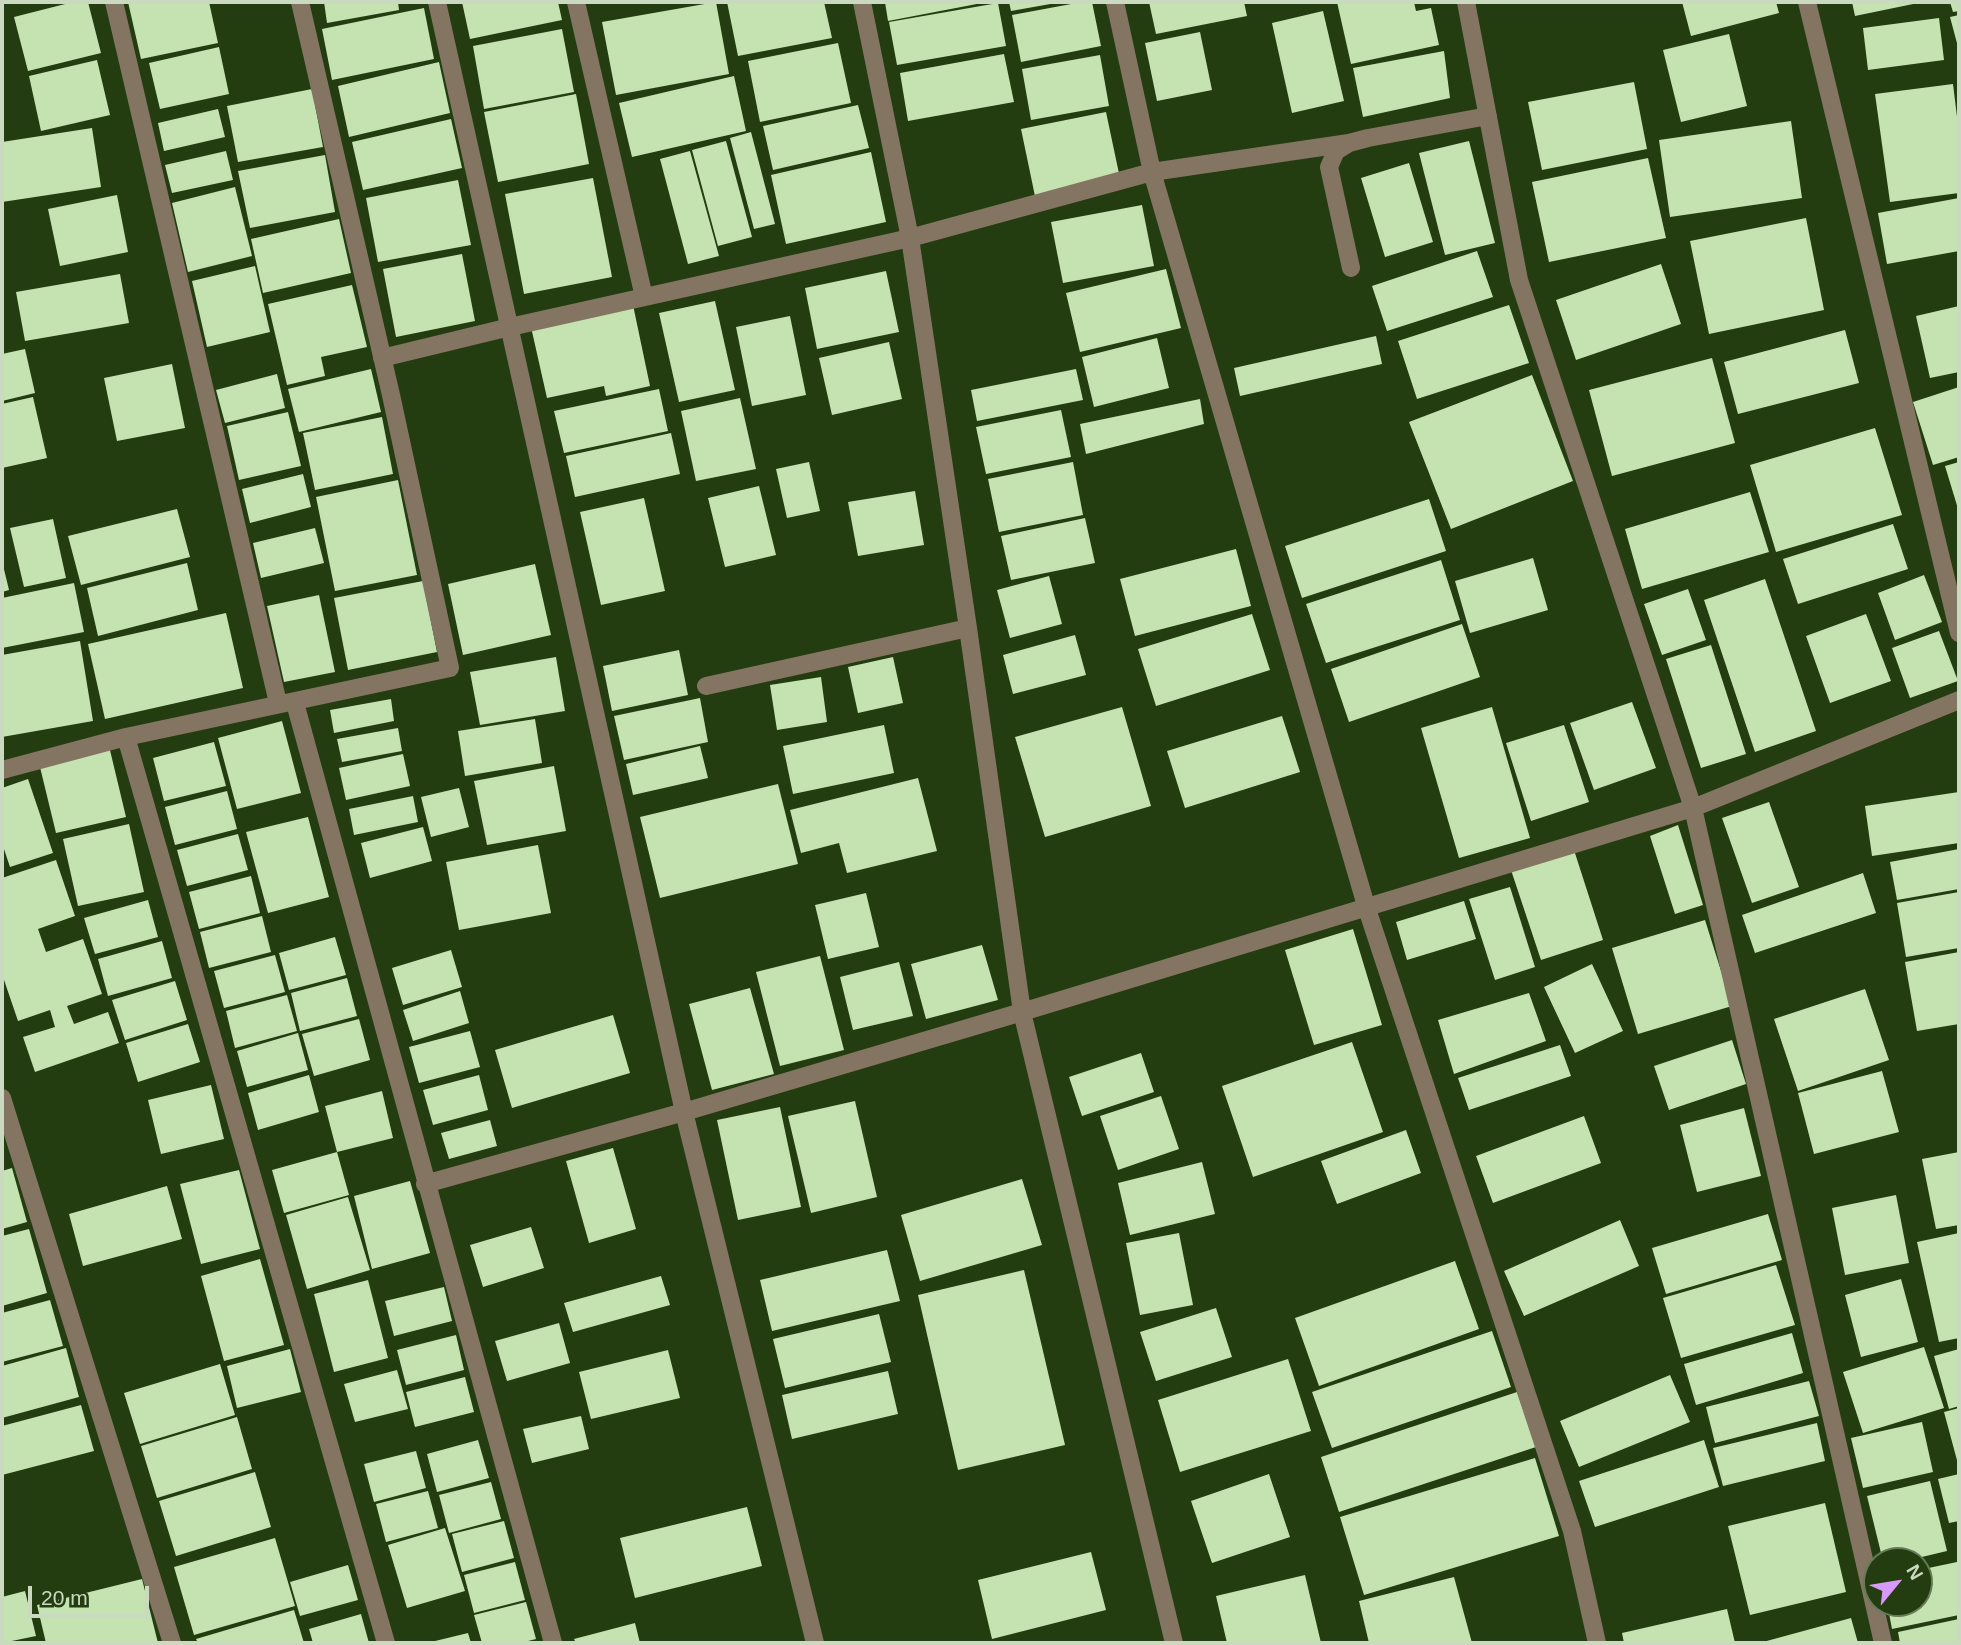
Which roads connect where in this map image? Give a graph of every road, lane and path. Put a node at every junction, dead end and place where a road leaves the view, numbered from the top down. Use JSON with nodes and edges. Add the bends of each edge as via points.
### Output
{"nodes":[{"id":1,"x":114,"y":2,"type":"edge"},
{"id":2,"x":300,"y":2,"type":"edge"},
{"id":3,"x":437,"y":2,"type":"edge"},
{"id":4,"x":576,"y":2,"type":"edge"},
{"id":5,"x":862,"y":2,"type":"edge"},
{"id":6,"x":1115,"y":2,"type":"edge"},
{"id":7,"x":1466,"y":2,"type":"edge"},
{"id":8,"x":1807,"y":2,"type":"edge"},
{"id":9,"x":1488,"y":116,"type":"junction"},
{"id":10,"x":1349,"y":143,"type":"junction"},
{"id":11,"x":1152,"y":172,"type":"junction"},
{"id":12,"x":910,"y":238,"type":"junction"},
{"id":13,"x":1351,"y":268,"type":"dead end"},
{"id":14,"x":644,"y":297,"type":"junction"},
{"id":15,"x":510,"y":327,"type":"junction"},
{"id":16,"x":382,"y":358,"type":"junction"},
{"id":17,"x":968,"y":628,"type":"junction"},
{"id":18,"x":1959,"y":633,"type":"edge"},
{"id":19,"x":706,"y":686,"type":"dead end"},
{"id":20,"x":1959,"y":700,"type":"edge"},
{"id":21,"x":286,"y":703,"type":"junction"},
{"id":22,"x":126,"y":737,"type":"junction"},
{"id":23,"x":2,"y":770,"type":"edge"},
{"id":24,"x":1693,"y":808,"type":"junction"},
{"id":25,"x":1367,"y":909,"type":"junction"},
{"id":26,"x":1022,"y":1012,"type":"junction"},
{"id":27,"x":2,"y":1098,"type":"edge"},
{"id":28,"x":684,"y":1112,"type":"junction"},
{"id":29,"x":425,"y":1184,"type":"junction"},
{"id":30,"x":172,"y":1643,"type":"edge"},
{"id":31,"x":386,"y":1643,"type":"edge"},
{"id":32,"x":553,"y":1643,"type":"edge"},
{"id":33,"x":815,"y":1643,"type":"edge"},
{"id":34,"x":1174,"y":1643,"type":"edge"},
{"id":35,"x":1597,"y":1643,"type":"edge"},
{"id":36,"x":1883,"y":1643,"type":"edge"}],
"edges":[{"from":1,"to":21,"type":"street"},
{"from":2,"to":16,"type":"street"},
{"from":3,"to":15,"type":"street"},
{"from":4,"to":14,"type":"street"},
{"from":5,"to":12,"type":"street"},
{"from":6,"to":11,"type":"street"},
{"from":7,"to":9,"type":"street"},
{"from":8,"to":18,"type":"street"},
{"from":9,"to":10,"type":"street"},
{"from":9,"to":24,"type":"street","via":[[1519,280]]},
{"from":10,"to":11,"type":"street"},
{"from":10,"to":13,"type":"street","via":[[1336,151],[1329,167]]},
{"from":11,"to":12,"type":"street"},
{"from":11,"to":25,"type":"street"},
{"from":12,"to":14,"type":"street"},
{"from":12,"to":17,"type":"street"},
{"from":14,"to":15,"type":"street"},
{"from":15,"to":16,"type":"street"},
{"from":15,"to":28,"type":"street"},
{"from":16,"to":21,"type":"street","via":[[450,668]]},
{"from":17,"to":19,"type":"street"},
{"from":17,"to":26,"type":"street"},
{"from":20,"to":24,"type":"street"},
{"from":21,"to":22,"type":"street"},
{"from":21,"to":29,"type":"street"},
{"from":22,"to":23,"type":"street"},
{"from":22,"to":31,"type":"street"},
{"from":24,"to":25,"type":"street"},
{"from":24,"to":36,"type":"street"},
{"from":25,"to":26,"type":"street"},
{"from":25,"to":35,"type":"street","via":[[1572,1531]]},
{"from":26,"to":28,"type":"street"},
{"from":26,"to":34,"type":"street"},
{"from":27,"to":30,"type":"street"},
{"from":28,"to":29,"type":"street"},
{"from":28,"to":33,"type":"street"},
{"from":29,"to":32,"type":"street"}]}
